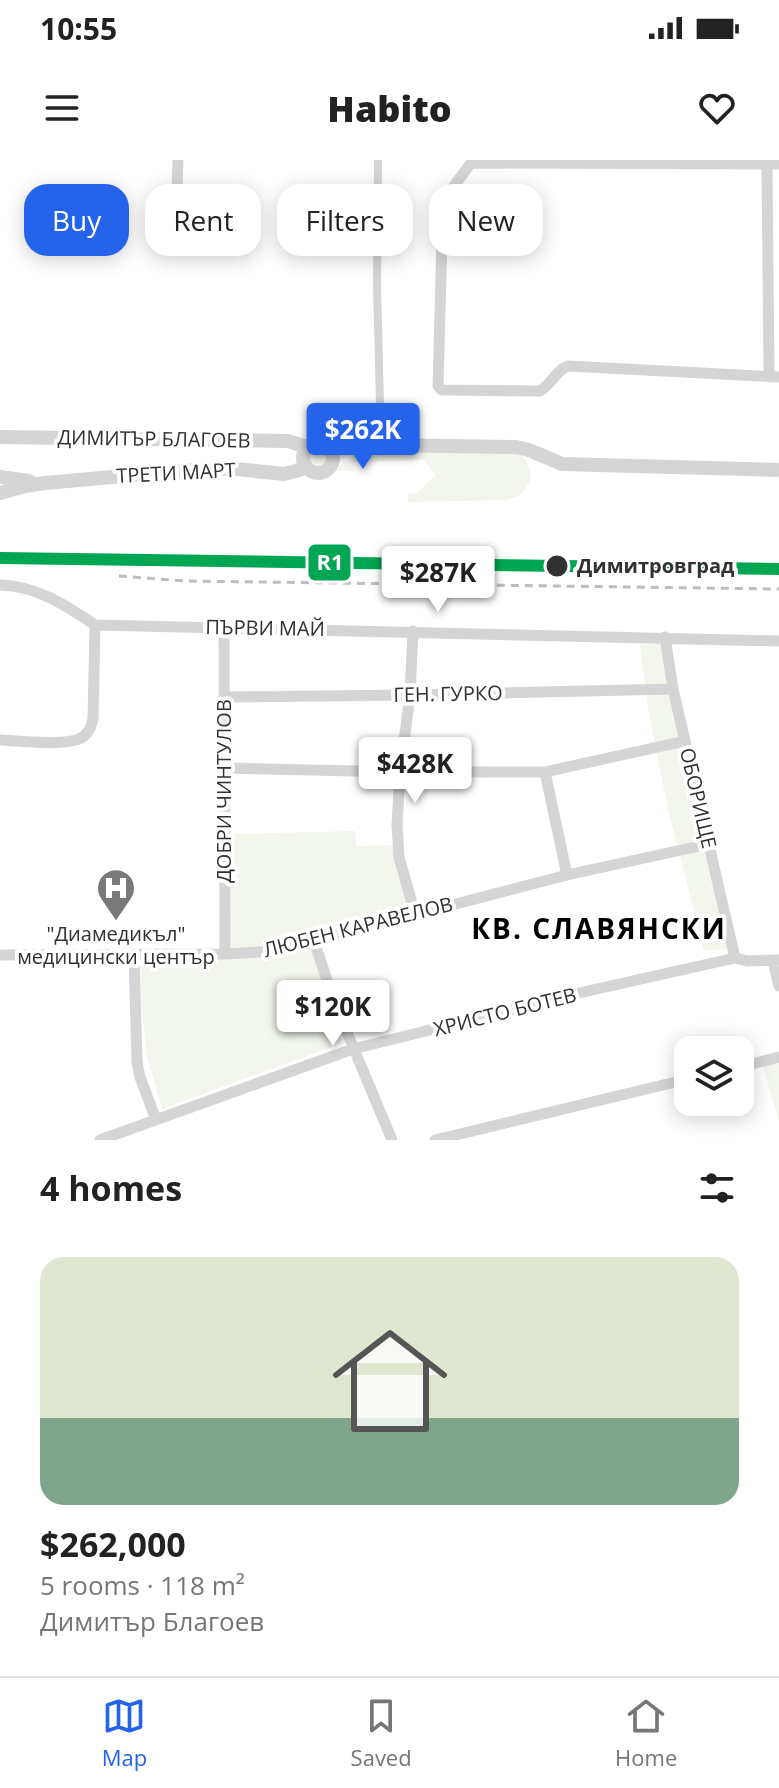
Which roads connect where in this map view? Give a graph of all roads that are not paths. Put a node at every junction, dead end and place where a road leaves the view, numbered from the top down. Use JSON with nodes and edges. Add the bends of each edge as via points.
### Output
{"nodes":[{"id":1,"x":178,"y":160,"type":"edge"},
{"id":2,"x":378,"y":160,"type":"edge"},
{"id":3,"x":773,"y":164,"type":"edge"},
{"id":4,"x":177,"y":184,"type":"edge"},
{"id":5,"x":774,"y":377,"type":"edge"},
{"id":6,"x":0,"y":437,"type":"edge"},
{"id":7,"x":323,"y":444,"type":"junction"},
{"id":8,"x":381,"y":446,"type":"junction"},
{"id":9,"x":307,"y":447,"type":"junction"},
{"id":10,"x":332,"y":463,"type":"junction"},
{"id":11,"x":305,"y":467,"type":"junction"},
{"id":12,"x":779,"y":470,"type":"edge"},
{"id":13,"x":0,"y":477,"type":"edge"},
{"id":14,"x":45,"y":483,"type":"junction"},
{"id":15,"x":0,"y":493,"type":"edge"},
{"id":16,"x":0,"y":585,"type":"edge"},
{"id":17,"x":95,"y":625,"type":"junction"},
{"id":18,"x":224,"y":627,"type":"junction"},
{"id":19,"x":413,"y":631,"type":"junction"},
{"id":20,"x":665,"y":637,"type":"junction"},
{"id":21,"x":779,"y":641,"type":"edge"},
{"id":22,"x":673,"y":689,"type":"junction"},
{"id":23,"x":410,"y":695,"type":"junction"},
{"id":24,"x":224,"y":697,"type":"junction"},
{"id":25,"x":0,"y":740,"type":"edge"},
{"id":26,"x":685,"y":741,"type":"junction"},
{"id":27,"x":224,"y":768,"type":"junction"},
{"id":28,"x":400,"y":772,"type":"junction"},
{"id":29,"x":545,"y":772,"type":"junction"},
{"id":30,"x":709,"y":844,"type":"junction"},
{"id":31,"x":567,"y":875,"type":"junction"},
{"id":32,"x":415,"y":914,"type":"junction"},
{"id":33,"x":314,"y":941,"type":"junction"},
{"id":34,"x":225,"y":954,"type":"junction"},
{"id":35,"x":0,"y":955,"type":"edge"},
{"id":36,"x":134,"y":955,"type":"junction"},
{"id":37,"x":735,"y":958,"type":"junction"},
{"id":38,"x":776,"y":961,"type":"edge"},
{"id":39,"x":779,"y":986,"type":"edge"},
{"id":40,"x":353,"y":1049,"type":"junction"},
{"id":41,"x":779,"y":1057,"type":"edge"},
{"id":42,"x":754,"y":1063,"type":"edge"},
{"id":43,"x":674,"y":1082,"type":"edge"},
{"id":44,"x":156,"y":1120,"type":"junction"},
{"id":45,"x":101,"y":1140,"type":"edge"},
{"id":46,"x":392,"y":1140,"type":"edge"},
{"id":47,"x":435,"y":1140,"type":"edge"}],
"edges":[{"from":1,"to":4,"type":"street"},
{"from":2,"to":8,"type":"street"},
{"from":3,"to":5,"type":"street"},
{"from":3,"to":5,"type":"street","via":[[470,165],[443,201],[439,388],[540,391],[568,366]]},
{"from":6,"to":9,"type":"street","name":"ДИМИТЪР БЛАГОЕВ","via":[[288,441]]},
{"from":7,"to":8,"type":"street"},
{"from":7,"to":9,"type":"street"},
{"from":7,"to":10,"type":"street","via":[[332,452]]},
{"from":8,"to":10,"type":"street"},
{"from":8,"to":12,"type":"street","via":[[516,447],[562,464]]},
{"from":9,"to":11,"type":"street"},
{"from":10,"to":11,"type":"street","via":[[320,473]]},
{"from":11,"to":14,"type":"street","name":"ТРЕТИ МАРТ","via":[[284,474],[202,469]]},
{"from":13,"to":14,"type":"street","name":"ТРЕТИ МАРТ"},
{"from":14,"to":15,"type":"street","name":"ТРЕТИ МАРТ"},
{"from":16,"to":17,"type":"street","via":[[39,591]]},
{"from":17,"to":18,"type":"street","name":"ПЪРВИ МАЙ"},
{"from":17,"to":25,"type":"street","via":[[91,729],[81,739],[67,742]]},
{"from":18,"to":19,"type":"street","name":"ПЪРВИ МАЙ"},
{"from":18,"to":24,"type":"street","name":"ДОБРИ ЧИНТУЛОВ"},
{"from":19,"to":20,"type":"street","name":"ПЪРВИ МАЙ"},
{"from":19,"to":23,"type":"street"},
{"from":20,"to":21,"type":"street","name":"ПЪРВИ МАЙ"},
{"from":20,"to":22,"type":"street","name":"ОБОРИЩЕ"},
{"from":22,"to":23,"type":"street","name":"ГЕН. ГУРКО"},
{"from":22,"to":26,"type":"street","name":"ОБОРИЩЕ"},
{"from":23,"to":24,"type":"street","name":"ГЕН. ГУРКО"},
{"from":23,"to":28,"type":"street"},
{"from":24,"to":27,"type":"street","name":"ДОБРИ ЧИНТУЛОВ"},
{"from":26,"to":29,"type":"street"},
{"from":26,"to":30,"type":"street","name":"ОБОРИЩЕ"},
{"from":27,"to":28,"type":"street"},
{"from":27,"to":34,"type":"street","name":"ДОБРИ ЧИНТУЛОВ"},
{"from":28,"to":29,"type":"street"},
{"from":28,"to":32,"type":"street","via":[[399,857]]},
{"from":29,"to":31,"type":"street"},
{"from":30,"to":31,"type":"street","name":"ЛЮБЕН КАРАВЕЛОВ"},
{"from":30,"to":37,"type":"street","name":"ОБОРИЩЕ"},
{"from":31,"to":32,"type":"street","name":"ЛЮБЕН КАРАВЕЛОВ"},
{"from":32,"to":33,"type":"street","name":"ЛЮБЕН КАРАВЕЛОВ"},
{"from":33,"to":34,"type":"street","name":"ЛЮБЕН КАРАВЕЛОВ","via":[[276,951]]},
{"from":33,"to":40,"type":"street"},
{"from":34,"to":36,"type":"street","name":"ЛЮБЕН КАРАВЕЛОВ"},
{"from":35,"to":36,"type":"street","name":"ЛЮБЕН КАРАВЕЛОВ"},
{"from":36,"to":44,"type":"street","via":[[137,1062]]},
{"from":37,"to":38,"type":"street","name":"ХРИСТО БОТЕВ"},
{"from":37,"to":40,"type":"street","name":"ХРИСТО БОТЕВ"},
{"from":38,"to":39,"type":"street"},
{"from":40,"to":44,"type":"street","name":"ХРИСТО БОТЕВ"},
{"from":40,"to":46,"type":"street"},
{"from":41,"to":42,"type":"street"},
{"from":43,"to":47,"type":"street"},
{"from":44,"to":45,"type":"street","name":"ХРИСТО БОТЕВ"}]}
